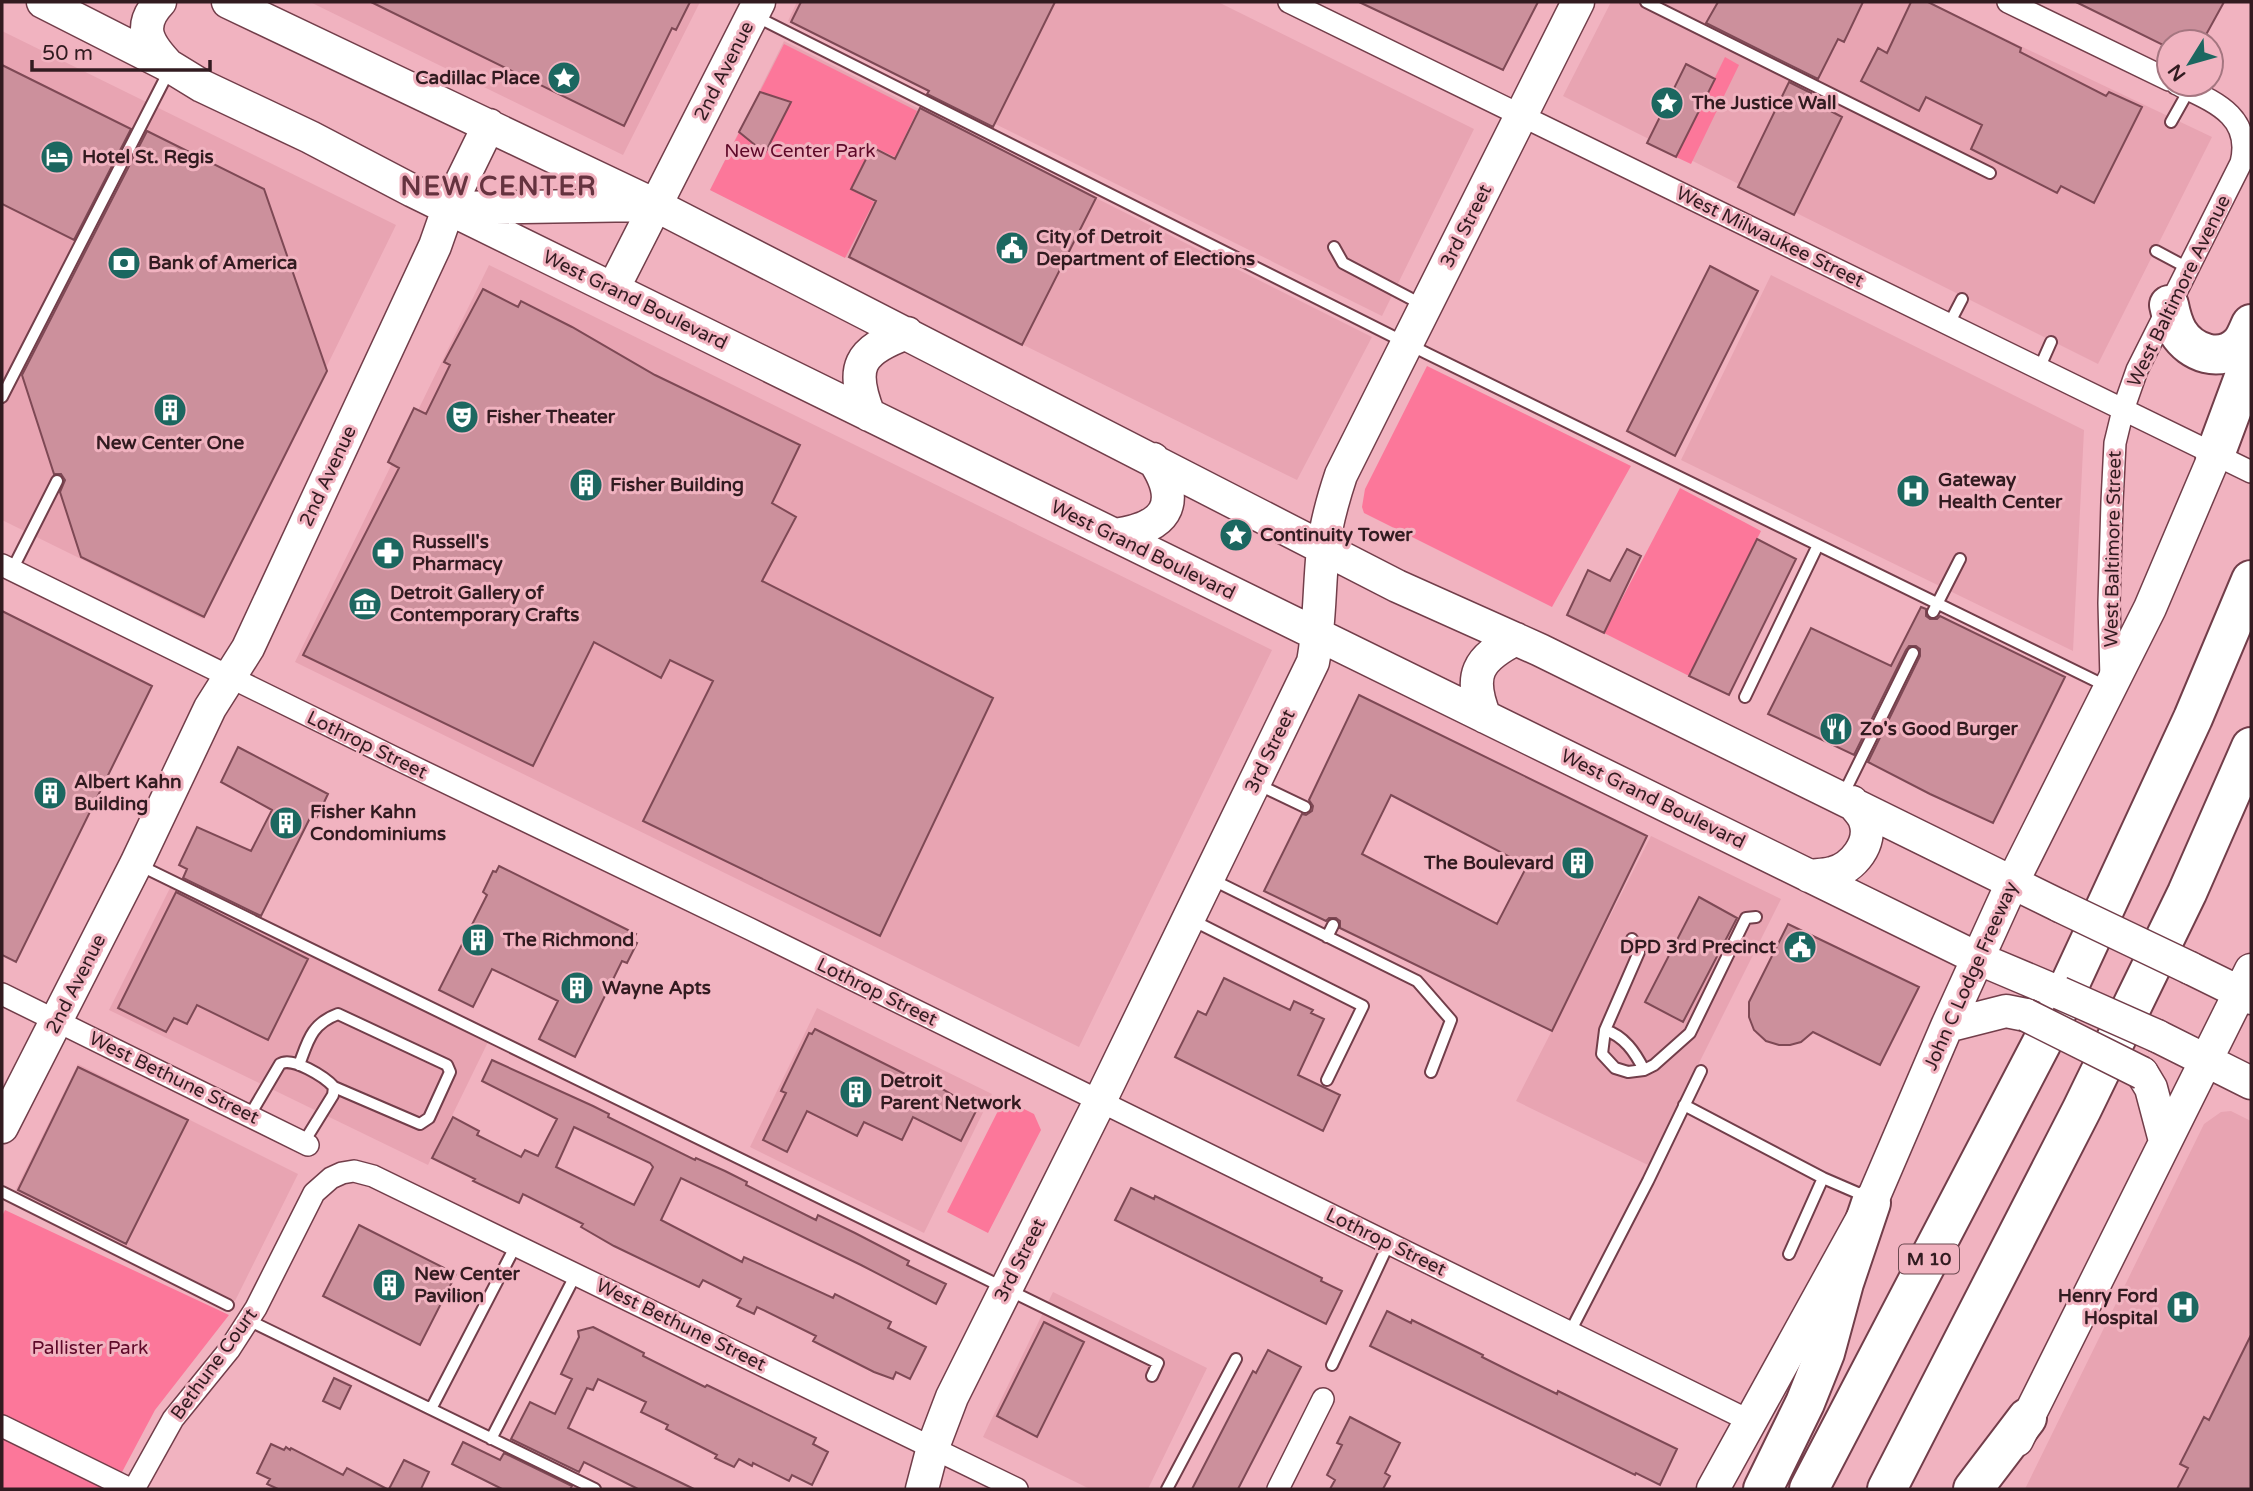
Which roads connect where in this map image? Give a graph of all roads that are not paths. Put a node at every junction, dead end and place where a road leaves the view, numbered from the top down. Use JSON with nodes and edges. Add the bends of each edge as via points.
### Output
{"nodes":[{"id":1,"x":43,"y":2,"type":"edge"},
{"id":2,"x":160,"y":2,"type":"edge"},
{"id":3,"x":228,"y":2,"type":"edge"},
{"id":4,"x":1289,"y":2,"type":"edge"},
{"id":5,"x":1578,"y":2,"type":"edge"},
{"id":6,"x":1646,"y":2,"type":"edge"},
{"id":7,"x":2008,"y":2,"type":"edge"},
{"id":8,"x":756,"y":8,"type":"edge"},
{"id":9,"x":171,"y":67,"type":"junction"},
{"id":10,"x":2155,"y":73,"type":"edge"},
{"id":11,"x":2179,"y":98,"type":"edge"},
{"id":12,"x":2206,"y":98,"type":"edge"},
{"id":13,"x":1521,"y":115,"type":"junction"},
{"id":14,"x":2171,"y":122,"type":"dead end"},
{"id":15,"x":489,"y":125,"type":"junction"},
{"id":16,"x":1990,"y":173,"type":"dead end"},
{"id":17,"x":655,"y":205,"type":"junction"},
{"id":18,"x":448,"y":209,"type":"junction"},
{"id":19,"x":1334,"y":247,"type":"dead end"},
{"id":20,"x":2156,"y":251,"type":"dead end"},
{"id":21,"x":2188,"y":268,"type":"junction"},
{"id":22,"x":613,"y":289,"type":"junction"},
{"id":23,"x":1962,"y":299,"type":"dead end"},
{"id":24,"x":2169,"y":305,"type":"junction"},
{"id":25,"x":1425,"y":307,"type":"junction"},
{"id":26,"x":1949,"y":324,"type":"junction"},
{"id":27,"x":2251,"y":324,"type":"edge"},
{"id":28,"x":907,"y":333,"type":"junction"},
{"id":29,"x":2051,"y":342,"type":"dead end"},
{"id":30,"x":1407,"y":343,"type":"junction"},
{"id":31,"x":2251,"y":358,"type":"edge"},
{"id":32,"x":2039,"y":369,"type":"junction"},
{"id":33,"x":2,"y":397,"type":"edge"},
{"id":34,"x":2123,"y":410,"type":"junction"},
{"id":35,"x":869,"y":415,"type":"junction"},
{"id":36,"x":2215,"y":455,"type":"junction"},
{"id":37,"x":1153,"y":460,"type":"junction"},
{"id":38,"x":2251,"y":472,"type":"edge"},
{"id":39,"x":57,"y":481,"type":"dead end"},
{"id":40,"x":1114,"y":535,"type":"junction"},
{"id":41,"x":1818,"y":545,"type":"junction"},
{"id":42,"x":1323,"y":548,"type":"junction"},
{"id":43,"x":1960,"y":559,"type":"dead end"},
{"id":44,"x":7,"y":568,"type":"edge"},
{"id":45,"x":2251,"y":580,"type":"edge"},
{"id":46,"x":1935,"y":608,"type":"junction"},
{"id":47,"x":1318,"y":635,"type":"junction"},
{"id":48,"x":1516,"y":639,"type":"junction"},
{"id":49,"x":1913,"y":653,"type":"dead end"},
{"id":50,"x":229,"y":677,"type":"junction"},
{"id":51,"x":2111,"y":689,"type":"junction"},
{"id":52,"x":1745,"y":697,"type":"dead end"},
{"id":53,"x":1485,"y":717,"type":"junction"},
{"id":54,"x":2251,"y":747,"type":"edge"},
{"id":55,"x":1255,"y":783,"type":"junction"},
{"id":56,"x":1847,"y":800,"type":"junction"},
{"id":57,"x":1306,"y":807,"type":"dead end"},
{"id":58,"x":136,"y":864,"type":"junction"},
{"id":59,"x":1809,"y":876,"type":"junction"},
{"id":60,"x":1209,"y":877,"type":"junction"},
{"id":61,"x":2013,"y":881,"type":"junction"},
{"id":62,"x":1756,"y":917,"type":"dead end"},
{"id":63,"x":1189,"y":918,"type":"junction"},
{"id":64,"x":1334,"y":925,"type":"dead end"},
{"id":65,"x":1327,"y":937,"type":"junction"},
{"id":66,"x":1632,"y":939,"type":"dead end"},
{"id":67,"x":1977,"y":958,"type":"junction"},
{"id":68,"x":2247,"y":987,"type":"edge"},
{"id":69,"x":2,"y":994,"type":"edge"},
{"id":70,"x":58,"y":1021,"type":"junction"},
{"id":71,"x":1947,"y":1026,"type":"junction"},
{"id":72,"x":1605,"y":1030,"type":"junction"},
{"id":73,"x":2205,"y":1061,"type":"junction"},
{"id":74,"x":299,"y":1065,"type":"junction"},
{"id":75,"x":1644,"y":1070,"type":"junction"},
{"id":76,"x":1701,"y":1071,"type":"dead end"},
{"id":77,"x":1431,"y":1072,"type":"dead end"},
{"id":78,"x":1327,"y":1080,"type":"dead end"},
{"id":79,"x":2251,"y":1083,"type":"edge"},
{"id":80,"x":334,"y":1087,"type":"junction"},
{"id":81,"x":1100,"y":1101,"type":"junction"},
{"id":82,"x":1684,"y":1105,"type":"junction"},
{"id":83,"x":250,"y":1115,"type":"junction"},
{"id":84,"x":2,"y":1127,"type":"edge"},
{"id":85,"x":2165,"y":1141,"type":"junction"},
{"id":86,"x":306,"y":1144,"type":"joint"},
{"id":87,"x":342,"y":1173,"type":"joint"},
{"id":88,"x":1827,"y":1180,"type":"junction"},
{"id":89,"x":2,"y":1192,"type":"edge"},
{"id":90,"x":1872,"y":1201,"type":"junction"},
{"id":91,"x":1389,"y":1243,"type":"junction"},
{"id":92,"x":516,"y":1245,"type":"junction"},
{"id":93,"x":1789,"y":1254,"type":"dead end"},
{"id":94,"x":576,"y":1274,"type":"junction"},
{"id":95,"x":1005,"y":1289,"type":"junction"},
{"id":96,"x":228,"y":1305,"type":"dead end"},
{"id":97,"x":248,"y":1320,"type":"junction"},
{"id":98,"x":1570,"y":1332,"type":"junction"},
{"id":99,"x":1236,"y":1359,"type":"dead end"},
{"id":100,"x":1332,"y":1365,"type":"dead end"},
{"id":101,"x":1152,"y":1376,"type":"dead end"},
{"id":102,"x":1323,"y":1399,"type":"dead end"},
{"id":103,"x":431,"y":1409,"type":"junction"},
{"id":104,"x":2027,"y":1418,"type":"junction"},
{"id":105,"x":1752,"y":1422,"type":"junction"},
{"id":106,"x":2,"y":1426,"type":"edge"},
{"id":107,"x":491,"y":1438,"type":"junction"},
{"id":108,"x":933,"y":1447,"type":"junction"},
{"id":109,"x":132,"y":1489,"type":"edge"},
{"id":110,"x":594,"y":1489,"type":"edge"},
{"id":111,"x":922,"y":1489,"type":"edge"},
{"id":112,"x":1017,"y":1489,"type":"edge"},
{"id":113,"x":1167,"y":1489,"type":"edge"},
{"id":114,"x":1278,"y":1489,"type":"edge"},
{"id":115,"x":1713,"y":1489,"type":"edge"},
{"id":116,"x":1763,"y":1489,"type":"edge"},
{"id":117,"x":1810,"y":1489,"type":"edge"},
{"id":118,"x":1887,"y":1489,"type":"edge"},
{"id":119,"x":1973,"y":1489,"type":"edge"},
{"id":120,"x":1994,"y":1489,"type":"edge"}],
"edges":[{"from":1,"to":9,"type":"main road","name":"West Grand Boulevard"},
{"from":2,"to":9,"type":"main road","via":[[148,22],[147,36]]},
{"from":3,"to":15,"type":"main road"},
{"from":4,"to":13,"type":"street","name":"West Milwaukee Street"},
{"from":5,"to":13,"type":"main road","name":"3rd Street"},
{"from":6,"to":16,"type":"lane"},
{"from":7,"to":10,"type":"street"},
{"from":8,"to":17,"type":"main road","name":"2nd Avenue"},
{"from":8,"to":30,"type":"lane"},
{"from":9,"to":18,"type":"main road","name":"West Grand Boulevard"},
{"from":9,"to":33,"type":"lane"},
{"from":11,"to":14,"type":"lane"},
{"from":12,"to":21,"type":"street","name":"West Baltimore Avenue","via":[[2239,126],[2244,152]]},
{"from":13,"to":25,"type":"main road","name":"3rd Street"},
{"from":13,"to":26,"type":"street","name":"West Milwaukee Street"},
{"from":15,"to":17,"type":"main road"},
{"from":15,"to":18,"type":"main road","name":"2nd Avenue"},
{"from":17,"to":18,"type":"main road"},
{"from":17,"to":22,"type":"main road","name":"2nd Avenue"},
{"from":17,"to":28,"type":"main road"},
{"from":18,"to":22,"type":"main road","name":"West Grand Boulevard"},
{"from":18,"to":50,"type":"main road","name":"2nd Avenue","via":[[435,246],[248,648]]},
{"from":19,"to":25,"type":"lane","via":[[1343,263]]},
{"from":20,"to":21,"type":"lane"},
{"from":21,"to":24,"type":"street","name":"West Baltimore Avenue"},
{"from":22,"to":35,"type":"main road","name":"West Grand Boulevard"},
{"from":23,"to":26,"type":"lane"},
{"from":24,"to":27,"type":"highway","via":[[2179,334],[2201,352],[2227,354],[2241,343]]},
{"from":24,"to":34,"type":"street","name":"West Baltimore Avenue"},
{"from":25,"to":30,"type":"main road","name":"3rd Street"},
{"from":26,"to":32,"type":"street","name":"West Milwaukee Street"},
{"from":28,"to":35,"type":"main road","via":[[884,342],[862,365],[860,392]]},
{"from":28,"to":37,"type":"main road"},
{"from":29,"to":32,"type":"lane"},
{"from":30,"to":41,"type":"lane"},
{"from":30,"to":42,"type":"main road","name":"3rd Street","via":[[1341,475]]},
{"from":31,"to":36,"type":"highway"},
{"from":32,"to":34,"type":"street","name":"West Milwaukee Street"},
{"from":34,"to":36,"type":"street","name":"West Milwaukee Street"},
{"from":34,"to":51,"type":"street","name":"West Baltimore Street","via":[[2115,443],[2112,502]]},
{"from":35,"to":40,"type":"main road","name":"West Grand Boulevard"},
{"from":36,"to":38,"type":"street","name":"West Milwaukee Street"},
{"from":36,"to":51,"type":"main road","name":"John C Lodge Freeway"},
{"from":37,"to":40,"type":"main road","via":[[1167,490],[1163,515],[1136,532]]},
{"from":37,"to":42,"type":"main road"},
{"from":39,"to":44,"type":"lane"},
{"from":40,"to":47,"type":"main road","name":"West Grand Boulevard"},
{"from":41,"to":46,"type":"lane"},
{"from":41,"to":52,"type":"lane"},
{"from":42,"to":47,"type":"main road","name":"3rd Street"},
{"from":42,"to":48,"type":"main road"},
{"from":43,"to":46,"type":"lane"},
{"from":44,"to":50,"type":"street","name":"Lothrop Street"},
{"from":45,"to":117,"type":"highway","number":"M 10","via":[[2193,718],[2049,1029]]},
{"from":46,"to":51,"type":"lane"},
{"from":47,"to":53,"type":"main road","name":"West Grand Boulevard"},
{"from":47,"to":55,"type":"main road","name":"3rd Street","via":[[1313,662]]},
{"from":48,"to":53,"type":"main road","via":[[1480,665],[1476,688]]},
{"from":48,"to":56,"type":"main road"},
{"from":49,"to":56,"type":"lane"},
{"from":50,"to":58,"type":"main road","name":"2nd Avenue"},
{"from":50,"to":81,"type":"street","name":"Lothrop Street"},
{"from":51,"to":61,"type":"main road","name":"John C Lodge Freeway"},
{"from":53,"to":59,"type":"main road","name":"West Grand Boulevard"},
{"from":54,"to":118,"type":"highway","via":[[2188,893]]},
{"from":55,"to":57,"type":"lane"},
{"from":55,"to":60,"type":"main road","name":"3rd Street"},
{"from":56,"to":59,"type":"main road","via":[[1865,820],[1865,846],[1846,867]]},
{"from":56,"to":61,"type":"main road"},
{"from":58,"to":70,"type":"main road","name":"2nd Avenue"},
{"from":58,"to":95,"type":"lane"},
{"from":59,"to":67,"type":"main road","name":"West Grand Boulevard"},
{"from":60,"to":63,"type":"main road","name":"3rd Street"},
{"from":60,"to":65,"type":"lane"},
{"from":61,"to":67,"type":"main road","name":"John C Lodge Freeway"},
{"from":61,"to":68,"type":"main road","bridge":true,"via":[[2190,968]]},
{"from":62,"to":75,"type":"lane","via":[[1746,918],[1690,1033]]},
{"from":63,"to":78,"type":"lane","via":[[1363,1006]]},
{"from":63,"to":81,"type":"main road","name":"3rd Street"},
{"from":64,"to":65,"type":"lane"},
{"from":65,"to":77,"type":"lane","via":[[1417,981],[1451,1020]]},
{"from":66,"to":72,"type":"lane","via":[[1639,952]]},
{"from":67,"to":71,"type":"main road","name":"John C Lodge Freeway"},
{"from":67,"to":73,"type":"main road","name":"West Grand Boulevard","bridge":true},
{"from":68,"to":73,"type":"main road"},
{"from":69,"to":70,"type":"street","name":"West Bethune Street"},
{"from":70,"to":83,"type":"street","name":"West Bethune Street"},
{"from":70,"to":84,"type":"main road","name":"2nd Avenue"},
{"from":71,"to":85,"type":"main road","bridge":true,"via":[[2006,1011],[2026,1015],[2142,1073],[2151,1088]]},
{"from":71,"to":90,"type":"main road","name":"John C Lodge Freeway"},
{"from":72,"to":75,"type":"lane","via":[[1617,1034]]},
{"from":72,"to":75,"type":"lane","via":[[1602,1054],[1615,1068]]},
{"from":73,"to":79,"type":"main road","name":"West Grand Boulevard"},
{"from":73,"to":85,"type":"main road"},
{"from":74,"to":80,"type":"lane"},
{"from":74,"to":80,"type":"lane","via":[[312,1031],[338,1014],[447,1065],[450,1072],[429,1118],[421,1124]]},
{"from":74,"to":83,"type":"lane","via":[[291,1061],[280,1064]]},
{"from":76,"to":82,"type":"lane"},
{"from":80,"to":86,"type":"lane"},
{"from":81,"to":91,"type":"street","name":"Lothrop Street"},
{"from":81,"to":95,"type":"main road","name":"3rd Street"},
{"from":82,"to":88,"type":"lane"},
{"from":82,"to":98,"type":"lane"},
{"from":83,"to":86,"type":"street","name":"West Bethune Street"},
{"from":85,"to":104,"type":"main road"},
{"from":87,"to":92,"type":"street","name":"West Bethune Street","via":[[373,1175]]},
{"from":87,"to":97,"type":"street","name":"Bethune Court","via":[[323,1184],[307,1203]]},
{"from":88,"to":90,"type":"lane"},
{"from":88,"to":93,"type":"lane"},
{"from":89,"to":96,"type":"lane"},
{"from":90,"to":105,"type":"main road","name":"John C Lodge Freeway"},
{"from":90,"to":116,"type":"highway","via":[[1825,1353]]},
{"from":91,"to":98,"type":"street","name":"Lothrop Street"},
{"from":91,"to":100,"type":"lane"},
{"from":92,"to":94,"type":"street","name":"West Bethune Street"},
{"from":92,"to":103,"type":"lane"},
{"from":94,"to":107,"type":"lane"},
{"from":94,"to":108,"type":"street","name":"West Bethune Street"},
{"from":95,"to":101,"type":"lane","via":[[1158,1363]]},
{"from":95,"to":108,"type":"main road","name":"3rd Street"},
{"from":97,"to":103,"type":"lane"},
{"from":97,"to":109,"type":"street","name":"Bethune Court","via":[[173,1419]]},
{"from":98,"to":105,"type":"street","name":"Lothrop Street"},
{"from":99,"to":113,"type":"lane"},
{"from":102,"to":114,"type":"street"},
{"from":103,"to":107,"type":"lane"},
{"from":104,"to":119,"type":"highway"},
{"from":104,"to":120,"type":"main road"},
{"from":105,"to":115,"type":"main road","name":"John C Lodge Freeway"},
{"from":106,"to":109,"type":"street"},
{"from":107,"to":110,"type":"lane"},
{"from":108,"to":111,"type":"main road","name":"3rd Street"},
{"from":108,"to":112,"type":"street","name":"West Bethune Street"}]}
